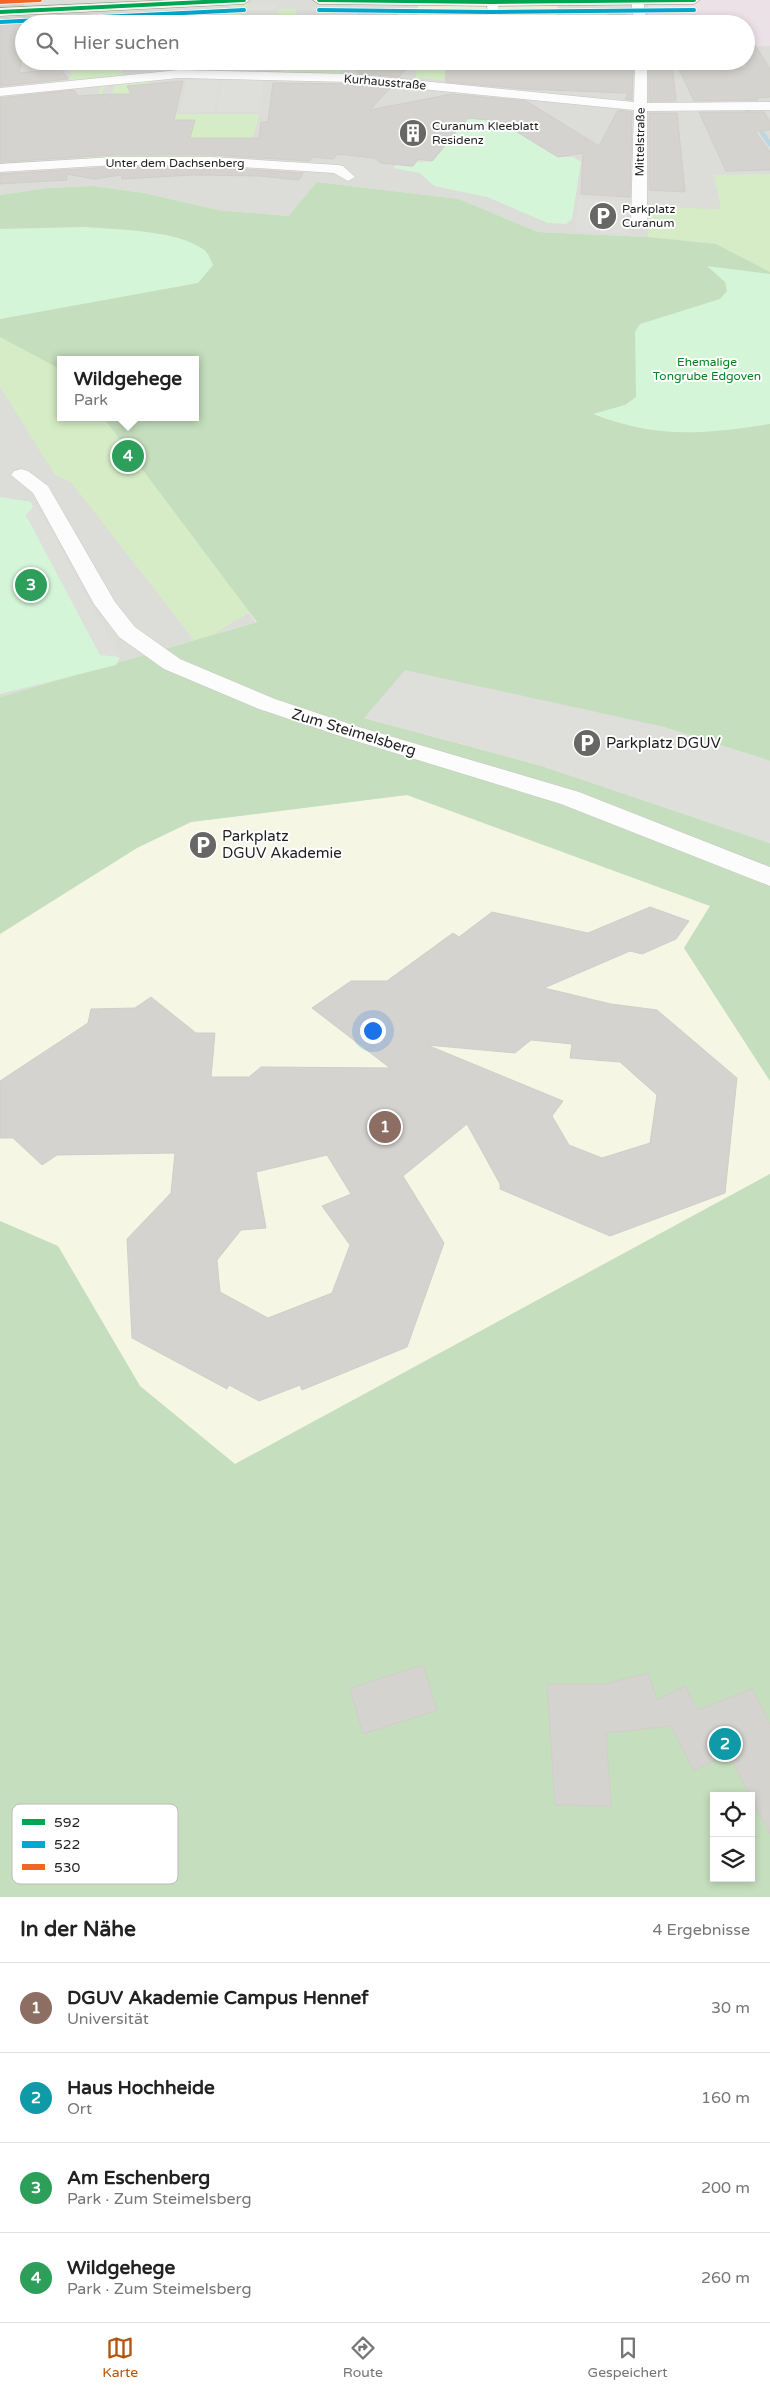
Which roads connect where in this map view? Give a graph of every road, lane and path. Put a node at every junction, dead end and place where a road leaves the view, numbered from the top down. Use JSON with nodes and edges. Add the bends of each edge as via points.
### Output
{"nodes":[{"id":1,"x":244,"y":0,"type":"edge"},
{"id":2,"x":319,"y":0,"type":"edge"},
{"id":3,"x":423,"y":0,"type":"edge"},
{"id":4,"x":694,"y":0,"type":"edge"},
{"id":5,"x":637,"y":1,"type":"edge"},
{"id":6,"x":171,"y":2,"type":"edge"},
{"id":7,"x":492,"y":2,"type":"junction"},
{"id":8,"x":0,"y":12,"type":"edge"},
{"id":9,"x":493,"y":15,"type":"edge"},
{"id":10,"x":639,"y":15,"type":"edge"},
{"id":11,"x":641,"y":70,"type":"edge"},
{"id":12,"x":0,"y":92,"type":"edge"},
{"id":13,"x":770,"y":106,"type":"edge"},
{"id":14,"x":642,"y":108,"type":"junction"},
{"id":15,"x":0,"y":168,"type":"edge"},
{"id":16,"x":348,"y":177,"type":"dead end"},
{"id":17,"x":639,"y":222,"type":"dead end"},
{"id":18,"x":21,"y":475,"type":"dead end"},
{"id":19,"x":770,"y":877,"type":"edge"}],
"edges":[{"from":1,"to":6,"type":"main road"},
{"from":2,"to":3,"type":"main road"},
{"from":3,"to":7,"type":"main road"},
{"from":4,"to":5,"type":"main road"},
{"from":5,"to":7,"type":"main road"},
{"from":5,"to":10,"type":"street"},
{"from":6,"to":8,"type":"main road"},
{"from":7,"to":9,"type":"street"},
{"from":11,"to":14,"type":"street","name":"Mittelstraße"},
{"from":12,"to":14,"type":"street","name":"Kurhausstraße","via":[[163,74],[243,75],[362,79]]},
{"from":13,"to":14,"type":"street","name":"Kurhausstraße"},
{"from":14,"to":17,"type":"street","name":"Mittelstraße"},
{"from":15,"to":16,"type":"street","name":"Unter dem Dachsenberg","via":[[114,161],[211,161],[338,169]]},
{"from":18,"to":19,"type":"street","name":"Zum Steimelsberg","via":[[41,490],[105,604],[128,632],[172,664],[267,704],[570,798]]}]}
